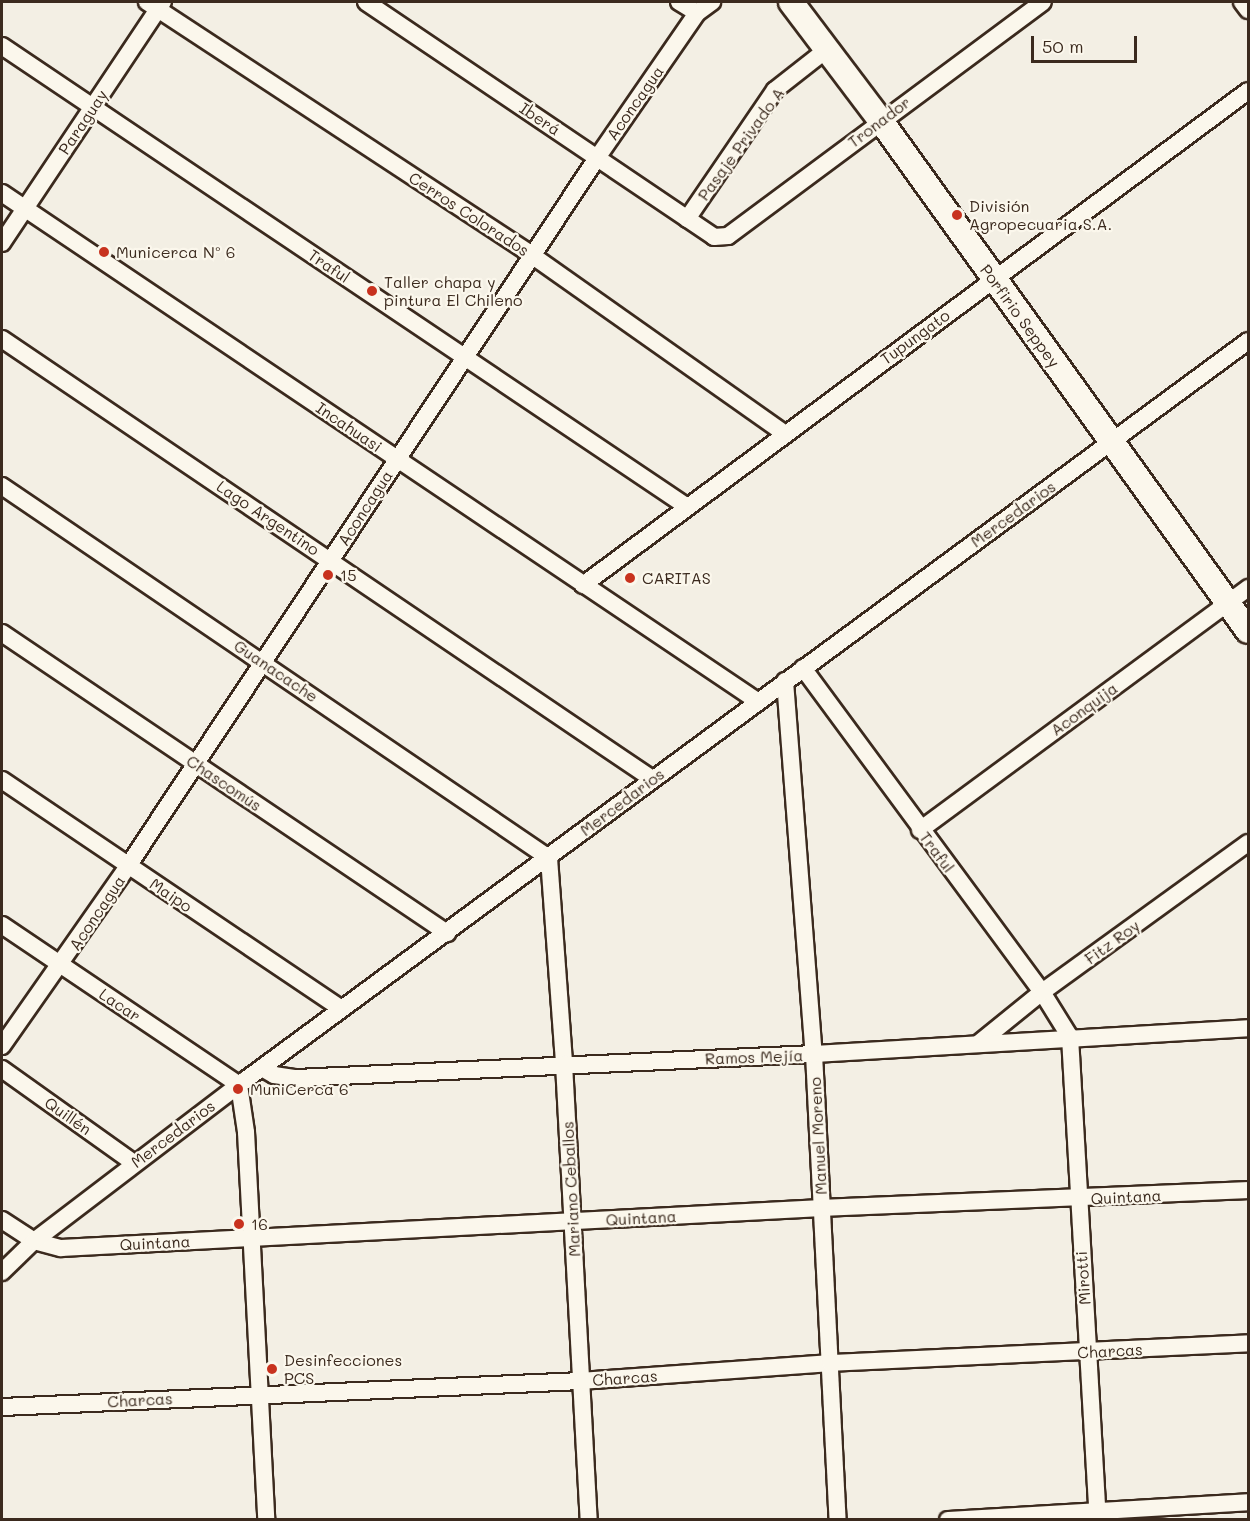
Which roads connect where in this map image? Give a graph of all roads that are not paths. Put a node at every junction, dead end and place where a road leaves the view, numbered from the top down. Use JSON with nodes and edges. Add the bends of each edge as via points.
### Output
{"nodes":[{"id":1,"x":366,"y":2,"type":"edge"},
{"id":2,"x":679,"y":2,"type":"edge"},
{"id":3,"x":712,"y":2,"type":"edge"},
{"id":4,"x":791,"y":2,"type":"edge"},
{"id":5,"x":1043,"y":2,"type":"edge"},
{"id":6,"x":1242,"y":2,"type":"edge"},
{"id":7,"x":156,"y":4,"type":"edge"},
{"id":8,"x":1248,"y":10,"type":"edge"},
{"id":9,"x":697,"y":14,"type":"junction"},
{"id":10,"x":2,"y":46,"type":"edge"},
{"id":11,"x":826,"y":50,"type":"junction"},
{"id":12,"x":1248,"y":91,"type":"edge"},
{"id":13,"x":93,"y":107,"type":"junction"},
{"id":14,"x":881,"y":121,"type":"junction"},
{"id":15,"x":597,"y":158,"type":"junction"},
{"id":16,"x":2,"y":193,"type":"edge"},
{"id":17,"x":25,"y":209,"type":"junction"},
{"id":18,"x":687,"y":219,"type":"junction"},
{"id":19,"x":714,"y":237,"type":"joint"},
{"id":20,"x":2,"y":243,"type":"edge"},
{"id":21,"x":533,"y":256,"type":"junction"},
{"id":22,"x":994,"y":279,"type":"junction"},
{"id":23,"x":2,"y":339,"type":"edge"},
{"id":24,"x":1248,"y":341,"type":"edge"},
{"id":25,"x":465,"y":358,"type":"junction"},
{"id":26,"x":784,"y":434,"type":"junction"},
{"id":27,"x":1111,"y":442,"type":"junction"},
{"id":28,"x":397,"y":460,"type":"junction"},
{"id":29,"x":2,"y":486,"type":"edge"},
{"id":30,"x":686,"y":507,"type":"junction"},
{"id":31,"x":331,"y":561,"type":"junction"},
{"id":32,"x":583,"y":585,"type":"junction"},
{"id":33,"x":1248,"y":588,"type":"edge"},
{"id":34,"x":1228,"y":603,"type":"junction"},
{"id":35,"x":1248,"y":631,"type":"edge"},
{"id":36,"x":2,"y":633,"type":"edge"},
{"id":37,"x":263,"y":662,"type":"junction"},
{"id":38,"x":803,"y":668,"type":"junction"},
{"id":39,"x":785,"y":681,"type":"junction"},
{"id":40,"x":757,"y":701,"type":"junction"},
{"id":41,"x":196,"y":765,"type":"junction"},
{"id":42,"x":652,"y":779,"type":"junction"},
{"id":43,"x":2,"y":780,"type":"edge"},
{"id":44,"x":920,"y":830,"type":"junction"},
{"id":45,"x":1248,"y":843,"type":"edge"},
{"id":46,"x":549,"y":858,"type":"junction"},
{"id":47,"x":128,"y":866,"type":"junction"},
{"id":48,"x":2,"y":925,"type":"edge"},
{"id":49,"x":447,"y":933,"type":"junction"},
{"id":50,"x":62,"y":965,"type":"junction"},
{"id":51,"x":1042,"y":992,"type":"junction"},
{"id":52,"x":341,"y":1009,"type":"junction"},
{"id":53,"x":1248,"y":1028,"type":"edge"},
{"id":54,"x":1070,"y":1037,"type":"junction"},
{"id":55,"x":979,"y":1043,"type":"junction"},
{"id":56,"x":2,"y":1046,"type":"edge"},
{"id":57,"x":814,"y":1054,"type":"junction"},
{"id":58,"x":564,"y":1064,"type":"junction"},
{"id":59,"x":262,"y":1068,"type":"junction"},
{"id":60,"x":2,"y":1069,"type":"edge"},
{"id":61,"x":239,"y":1085,"type":"junction"},
{"id":62,"x":134,"y":1163,"type":"junction"},
{"id":63,"x":1248,"y":1190,"type":"edge"},
{"id":64,"x":1077,"y":1200,"type":"junction"},
{"id":65,"x":822,"y":1208,"type":"junction"},
{"id":66,"x":2,"y":1220,"type":"edge"},
{"id":67,"x":573,"y":1221,"type":"junction"},
{"id":68,"x":250,"y":1239,"type":"junction"},
{"id":69,"x":34,"y":1241,"type":"junction"},
{"id":70,"x":2,"y":1272,"type":"edge"},
{"id":71,"x":1248,"y":1343,"type":"edge"},
{"id":72,"x":1088,"y":1353,"type":"junction"},
{"id":73,"x":830,"y":1363,"type":"junction"},
{"id":74,"x":581,"y":1381,"type":"junction"},
{"id":75,"x":259,"y":1394,"type":"junction"},
{"id":76,"x":2,"y":1407,"type":"edge"},
{"id":77,"x":1248,"y":1502,"type":"edge"},
{"id":78,"x":1098,"y":1515,"type":"edge"},
{"id":79,"x":266,"y":1520,"type":"edge"},
{"id":80,"x":589,"y":1520,"type":"edge"},
{"id":81,"x":838,"y":1520,"type":"edge"},
{"id":82,"x":948,"y":1520,"type":"edge"}],
"edges":[{"from":1,"to":15,"type":"street","name":"Iberá"},
{"from":2,"to":9,"type":"street"},
{"from":3,"to":9,"type":"street","name":"Aconcagua"},
{"from":4,"to":11,"type":"main road","name":"Porfirio Seppey"},
{"from":5,"to":14,"type":"street","name":"Tronador"},
{"from":6,"to":8,"type":"street"},
{"from":7,"to":13,"type":"street","name":"Paraguay"},
{"from":7,"to":21,"type":"street","name":"Cerros Colorados"},
{"from":9,"to":15,"type":"street","name":"Aconcagua"},
{"from":10,"to":13,"type":"street","name":"Traful"},
{"from":11,"to":14,"type":"main road","name":"Porfirio Seppey"},
{"from":11,"to":18,"type":"street","name":"Pasaje Privado A","via":[[775,90]]},
{"from":12,"to":22,"type":"street","name":"Tupungato"},
{"from":13,"to":17,"type":"street","name":"Paraguay"},
{"from":13,"to":25,"type":"street","name":"Traful"},
{"from":14,"to":19,"type":"street","name":"Tronador","via":[[728,236]]},
{"from":14,"to":22,"type":"main road","name":"Porfirio Seppey"},
{"from":15,"to":18,"type":"street","name":"Iberá"},
{"from":15,"to":21,"type":"street","name":"Aconcagua"},
{"from":16,"to":17,"type":"street","name":"Incahuasi"},
{"from":17,"to":20,"type":"street","name":"Paraguay"},
{"from":17,"to":28,"type":"street","name":"Incahuasi"},
{"from":18,"to":19,"type":"street","name":"Iberá"},
{"from":21,"to":25,"type":"street","name":"Aconcagua"},
{"from":21,"to":26,"type":"street","name":"Cerros Colorados"},
{"from":22,"to":26,"type":"street","name":"Tupungato"},
{"from":22,"to":27,"type":"main road","name":"Porfirio Seppey"},
{"from":23,"to":31,"type":"street","name":"Lago Argentino"},
{"from":24,"to":27,"type":"street","name":"Mercedarios"},
{"from":25,"to":28,"type":"street","name":"Aconcagua"},
{"from":25,"to":30,"type":"street","name":"Traful"},
{"from":26,"to":30,"type":"street","name":"Tupungato"},
{"from":27,"to":34,"type":"main road","name":"Porfirio Seppey"},
{"from":27,"to":38,"type":"street","name":"Mercedarios"},
{"from":28,"to":31,"type":"street","name":"Aconcagua"},
{"from":28,"to":32,"type":"street","name":"Incahuasi"},
{"from":29,"to":37,"type":"street","name":"Guanacache"},
{"from":30,"to":32,"type":"street","name":"Tupungato"},
{"from":31,"to":37,"type":"street","name":"Aconcagua"},
{"from":31,"to":42,"type":"street","name":"Lago Argentino"},
{"from":32,"to":40,"type":"street","name":"Incahuasi"},
{"from":33,"to":34,"type":"street","name":"Aconquija"},
{"from":34,"to":35,"type":"main road","name":"Porfirio Seppey"},
{"from":34,"to":44,"type":"street","name":"Aconquija"},
{"from":36,"to":41,"type":"street","name":"Chascomús"},
{"from":37,"to":41,"type":"street","name":"Aconcagua"},
{"from":37,"to":46,"type":"street","name":"Guanacache"},
{"from":38,"to":39,"type":"street","name":"Mercedarios"},
{"from":38,"to":44,"type":"street","name":"Traful"},
{"from":39,"to":40,"type":"street","name":"Mercedarios"},
{"from":39,"to":57,"type":"street","name":"Manuel Moreno"},
{"from":40,"to":42,"type":"street","name":"Mercedarios"},
{"from":41,"to":47,"type":"street","name":"Aconcagua"},
{"from":41,"to":49,"type":"street","name":"Chascomús"},
{"from":42,"to":46,"type":"street","name":"Mercedarios"},
{"from":43,"to":47,"type":"street","name":"Maipo"},
{"from":44,"to":51,"type":"street","name":"Traful"},
{"from":45,"to":51,"type":"street","name":"Fitz Roy"},
{"from":46,"to":49,"type":"street","name":"Mercedarios"},
{"from":46,"to":58,"type":"street","name":"Mariano Ceballos"},
{"from":47,"to":50,"type":"street","name":"Aconcagua"},
{"from":47,"to":52,"type":"street","name":"Maipo"},
{"from":48,"to":50,"type":"street","name":"Lacar"},
{"from":49,"to":52,"type":"street","name":"Mercedarios"},
{"from":50,"to":56,"type":"street","name":"Aconcagua"},
{"from":50,"to":61,"type":"street","name":"Lacar"},
{"from":51,"to":54,"type":"street","name":"Traful"},
{"from":51,"to":55,"type":"street","name":"Fitz Roy"},
{"from":52,"to":59,"type":"street","name":"Mercedarios"},
{"from":53,"to":54,"type":"street","name":"Ramos Mejía"},
{"from":54,"to":55,"type":"street","name":"Ramos Mejía"},
{"from":54,"to":64,"type":"street","name":"Mirotti"},
{"from":55,"to":57,"type":"street","name":"Ramos Mejía"},
{"from":57,"to":58,"type":"street","name":"Ramos Mejía"},
{"from":57,"to":65,"type":"street","name":"Manuel Moreno"},
{"from":58,"to":59,"type":"street","name":"Ramos Mejía","via":[[296,1078],[274,1075]]},
{"from":58,"to":67,"type":"street","name":"Mariano Ceballos"},
{"from":59,"to":61,"type":"street","name":"Mercedarios"},
{"from":60,"to":62,"type":"street","name":"Quillén"},
{"from":61,"to":62,"type":"street","name":"Mercedarios"},
{"from":61,"to":68,"type":"street","via":[[244,1105]]},
{"from":62,"to":69,"type":"street","name":"Mercedarios"},
{"from":63,"to":64,"type":"street","name":"Quintana"},
{"from":64,"to":65,"type":"street","name":"Quintana"},
{"from":64,"to":72,"type":"street","name":"Mirotti"},
{"from":65,"to":67,"type":"street","name":"Quintana"},
{"from":65,"to":73,"type":"street","name":"Manuel Moreno"},
{"from":66,"to":69,"type":"street","name":"Quintana"},
{"from":67,"to":68,"type":"street","name":"Quintana"},
{"from":67,"to":74,"type":"street","name":"Mariano Ceballos"},
{"from":68,"to":69,"type":"street","name":"Quintana","via":[[61,1248]]},
{"from":68,"to":75,"type":"street"},
{"from":69,"to":70,"type":"street","name":"Mercedarios"},
{"from":71,"to":72,"type":"street","name":"Charcas"},
{"from":72,"to":73,"type":"street","name":"Charcas"},
{"from":72,"to":78,"type":"street","name":"Mirotti"},
{"from":73,"to":74,"type":"street","name":"Charcas"},
{"from":73,"to":81,"type":"street","name":"Manuel Moreno"},
{"from":74,"to":75,"type":"street","name":"Charcas"},
{"from":74,"to":80,"type":"street","name":"Mariano Ceballos"},
{"from":75,"to":76,"type":"street","name":"Charcas"},
{"from":75,"to":79,"type":"street"},
{"from":77,"to":78,"type":"street"},
{"from":78,"to":82,"type":"street"}]}
